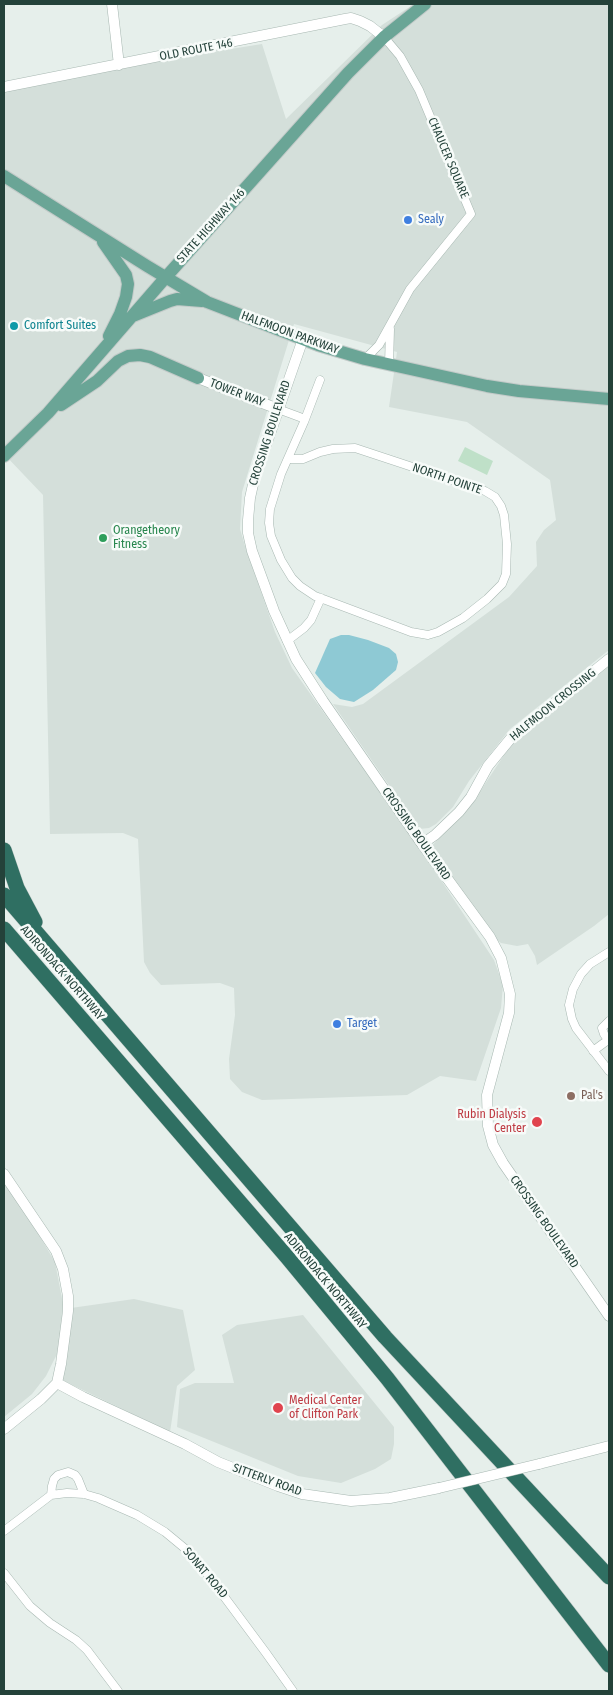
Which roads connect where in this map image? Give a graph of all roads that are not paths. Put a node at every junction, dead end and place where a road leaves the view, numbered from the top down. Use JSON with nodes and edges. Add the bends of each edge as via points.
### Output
{"nodes":[{"id":1,"x":112,"y":4,"type":"edge"},
{"id":2,"x":425,"y":4,"type":"edge"},
{"id":3,"x":384,"y":37,"type":"junction"},
{"id":4,"x":119,"y":65,"type":"junction"},
{"id":5,"x":4,"y":87,"type":"edge"},
{"id":6,"x":4,"y":176,"type":"edge"},
{"id":7,"x":97,"y":235,"type":"junction"},
{"id":8,"x":166,"y":277,"type":"junction"},
{"id":9,"x":208,"y":302,"type":"junction"},
{"id":10,"x":131,"y":317,"type":"junction"},
{"id":11,"x":391,"y":324,"type":"junction"},
{"id":12,"x":303,"y":339,"type":"junction"},
{"id":13,"x":101,"y":351,"type":"junction"},
{"id":14,"x":365,"y":359,"type":"junction"},
{"id":15,"x":389,"y":364,"type":"junction"},
{"id":16,"x":198,"y":378,"type":"joint"},
{"id":17,"x":320,"y":380,"type":"dead end"},
{"id":18,"x":609,"y":399,"type":"edge"},
{"id":19,"x":278,"y":409,"type":"junction"},
{"id":20,"x":48,"y":413,"type":"junction"},
{"id":21,"x":305,"y":419,"type":"junction"},
{"id":22,"x":4,"y":456,"type":"edge"},
{"id":23,"x":288,"y":459,"type":"junction"},
{"id":24,"x":321,"y":598,"type":"junction"},
{"id":25,"x":287,"y":641,"type":"junction"},
{"id":26,"x":609,"y":659,"type":"edge"},
{"id":27,"x":422,"y":844,"type":"junction"},
{"id":28,"x":4,"y":850,"type":"edge"},
{"id":29,"x":4,"y":895,"type":"edge"},
{"id":30,"x":4,"y":928,"type":"edge"},
{"id":31,"x":4,"y":937,"type":"edge"},
{"id":32,"x":25,"y":952,"type":"junction"},
{"id":33,"x":52,"y":952,"type":"junction"},
{"id":34,"x":609,"y":952,"type":"edge"},
{"id":35,"x":609,"y":1020,"type":"edge"},
{"id":36,"x":609,"y":1040,"type":"edge"},
{"id":37,"x":593,"y":1051,"type":"junction"},
{"id":38,"x":609,"y":1071,"type":"edge"},
{"id":39,"x":4,"y":1174,"type":"edge"},
{"id":40,"x":609,"y":1316,"type":"edge"},
{"id":41,"x":57,"y":1383,"type":"junction"},
{"id":42,"x":4,"y":1429,"type":"edge"},
{"id":43,"x":609,"y":1446,"type":"edge"},
{"id":44,"x":84,"y":1494,"type":"junction"},
{"id":45,"x":51,"y":1495,"type":"junction"},
{"id":46,"x":4,"y":1531,"type":"edge"},
{"id":47,"x":4,"y":1573,"type":"edge"},
{"id":48,"x":609,"y":1577,"type":"edge"},
{"id":49,"x":609,"y":1664,"type":"edge"},
{"id":50,"x":118,"y":1691,"type":"edge"},
{"id":51,"x":292,"y":1691,"type":"edge"}],
"edges":[{"from":1,"to":4,"type":"street"},
{"from":2,"to":3,"type":"main road","name":"STATE HIGHWAY 146"},
{"from":3,"to":4,"type":"street","name":"OLD ROUTE 146","via":[[370,26],[351,18]]},
{"from":3,"to":8,"type":"main road","name":"STATE HIGHWAY 146","via":[[309,115]]},
{"from":3,"to":11,"type":"street","name":"CHAUCER SQUARE","via":[[400,56],[419,91],[472,214],[410,289]]},
{"from":4,"to":5,"type":"street","name":"OLD ROUTE 146"},
{"from":6,"to":7,"type":"main road","name":"HALFMOON PARKWAY"},
{"from":7,"to":8,"type":"main road","name":"HALFMOON PARKWAY"},
{"from":7,"to":13,"type":"main road","via":[[126,275],[128,290]]},
{"from":8,"to":9,"type":"main road","name":"HALFMOON PARKWAY"},
{"from":8,"to":10,"type":"main road","name":"STATE HIGHWAY 146"},
{"from":9,"to":10,"type":"main road","via":[[170,301]]},
{"from":9,"to":12,"type":"main road","name":"HALFMOON PARKWAY"},
{"from":10,"to":13,"type":"main road","name":"STATE HIGHWAY 146"},
{"from":11,"to":14,"type":"street","name":"CHAUCER SQUARE","via":[[379,345]]},
{"from":11,"to":15,"type":"street","name":"CHAUCER SQUARE"},
{"from":12,"to":14,"type":"main road","name":"HALFMOON PARKWAY"},
{"from":12,"to":19,"type":"street","name":"CROSSING BOULEVARD"},
{"from":13,"to":20,"type":"main road","name":"STATE HIGHWAY 146"},
{"from":14,"to":15,"type":"main road","name":"HALFMOON PARKWAY"},
{"from":15,"to":18,"type":"main road","name":"HALFMOON PARKWAY","via":[[519,391]]},
{"from":16,"to":19,"type":"street","name":"TOWER WAY"},
{"from":16,"to":20,"type":"main road","via":[[150,358],[128,356]]},
{"from":17,"to":21,"type":"street","name":"NORTH POINTE"},
{"from":19,"to":21,"type":"street","name":"TOWER WAY"},
{"from":19,"to":25,"type":"street","name":"CROSSING BOULEVARD","via":[[252,489],[248,533]]},
{"from":20,"to":22,"type":"main road","name":"STATE HIGHWAY 146"},
{"from":21,"to":23,"type":"street","name":"NORTH POINTE"},
{"from":23,"to":24,"type":"street","name":"NORTH POINTE","via":[[270,508],[271,536],[280,560],[292,578]]},
{"from":23,"to":24,"type":"street","name":"NORTH POINTE","via":[[302,459],[345,448],[368,451],[485,491],[495,496],[504,514],[507,544],[506,574],[502,584],[463,618],[438,632],[428,635],[411,632]]},
{"from":24,"to":25,"type":"street","via":[[311,620]]},
{"from":25,"to":27,"type":"street","name":"CROSSING BOULEVARD","via":[[326,706]]},
{"from":26,"to":27,"type":"street","name":"HALFMOON CROSSING","via":[[511,738],[488,766],[471,798]]},
{"from":27,"to":40,"type":"street","name":"CROSSING BOULEVARD","via":[[490,937],[508,980],[508,1013],[487,1095],[488,1126],[493,1145]]},
{"from":28,"to":33,"type":"highway","via":[[17,888]]},
{"from":29,"to":33,"type":"highway","name":"ADIRONDACK NORTHWAY"},
{"from":30,"to":32,"type":"highway","name":"ADIRONDACK NORTHWAY"},
{"from":31,"to":32,"type":"highway"},
{"from":32,"to":49,"type":"highway","name":"ADIRONDACK NORTHWAY","via":[[387,1378]]},
{"from":33,"to":48,"type":"highway","name":"ADIRONDACK NORTHWAY","via":[[385,1337]]},
{"from":34,"to":37,"type":"street","via":[[581,974],[569,1005],[576,1028]]},
{"from":35,"to":36,"type":"street","via":[[602,1028]]},
{"from":36,"to":37,"type":"street"},
{"from":37,"to":38,"type":"street"},
{"from":39,"to":41,"type":"street","via":[[56,1251],[63,1269],[68,1311]]},
{"from":41,"to":42,"type":"street"},
{"from":41,"to":43,"type":"street","name":"SITTERLY ROAD","bridge":true,"via":[[218,1462],[302,1494],[351,1501],[390,1498],[439,1488]]},
{"from":44,"to":45,"type":"street","name":"SONAT ROAD"},
{"from":44,"to":45,"type":"street","via":[[75,1474],[68,1472],[54,1479]]},
{"from":44,"to":51,"type":"street","name":"SONAT ROAD","via":[[137,1515],[194,1556]]},
{"from":45,"to":46,"type":"street"},
{"from":47,"to":50,"type":"street","via":[[30,1606],[87,1650]]}]}
